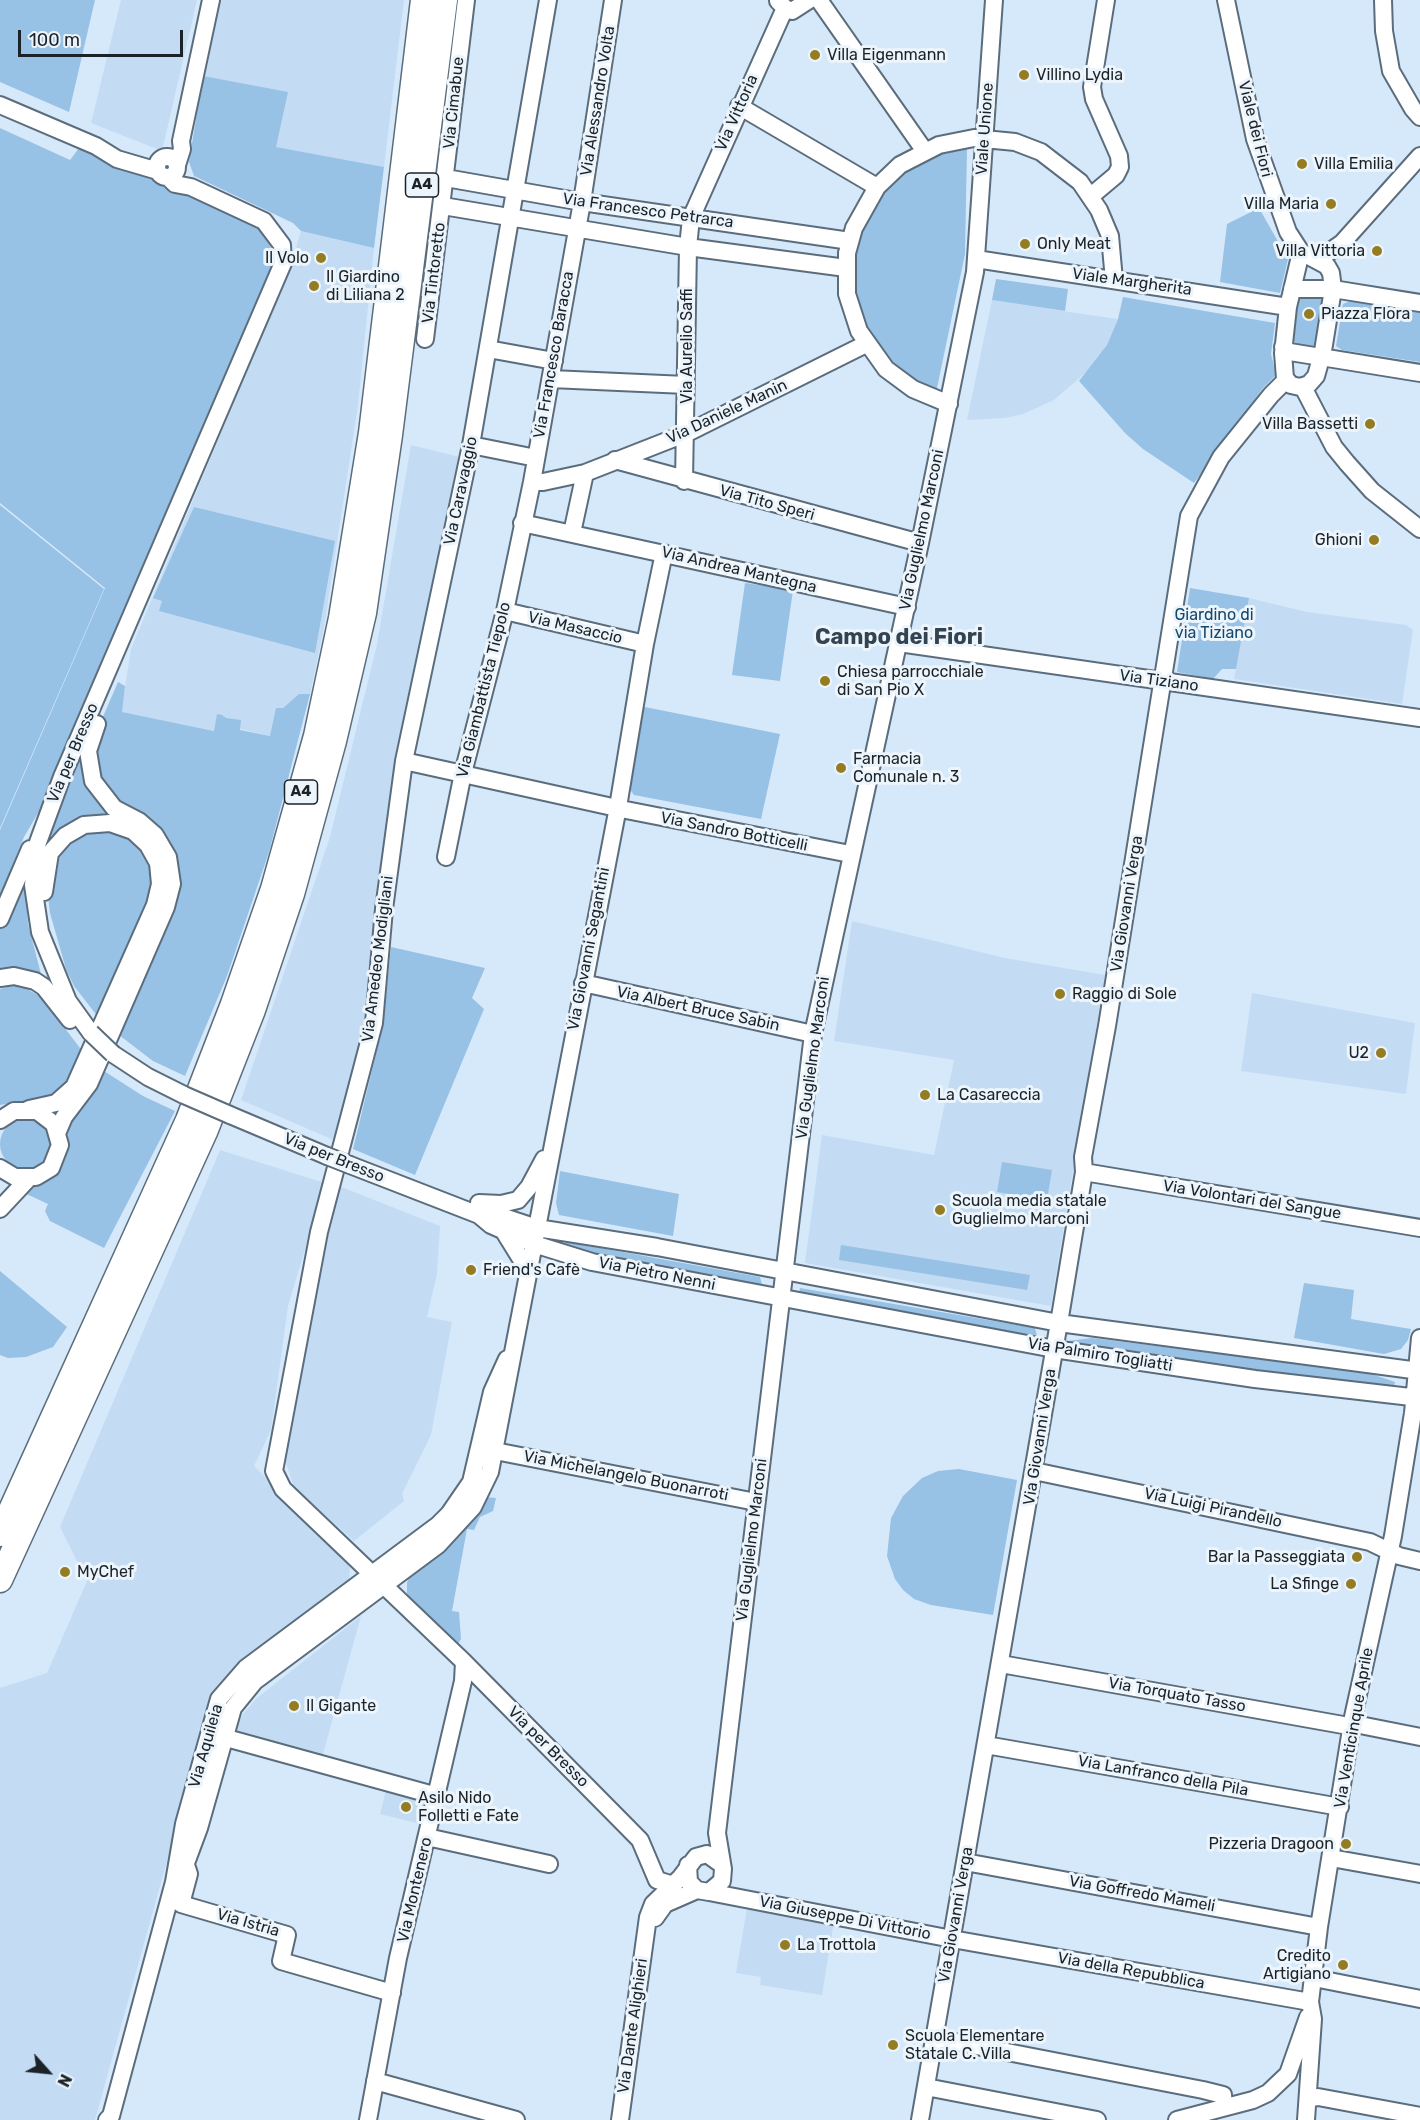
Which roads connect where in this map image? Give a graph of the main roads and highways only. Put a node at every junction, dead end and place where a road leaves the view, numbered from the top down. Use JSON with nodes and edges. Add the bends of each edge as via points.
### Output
{"nodes":[{"id":1,"x":423,"y":0,"type":"edge"},
{"id":2,"x":445,"y":0,"type":"edge"},
{"id":3,"x":0,"y":1534,"type":"edge"},
{"id":4,"x":0,"y":1580,"type":"edge"}],
"edges":[{"from":1,"to":3,"type":"highway","number":"A4","via":[[371,433],[341,618],[307,768],[273,889],[188,1120]]},
{"from":2,"to":4,"type":"highway","number":"A4","via":[[364,614],[292,894],[253,1010],[205,1132]]}]}
